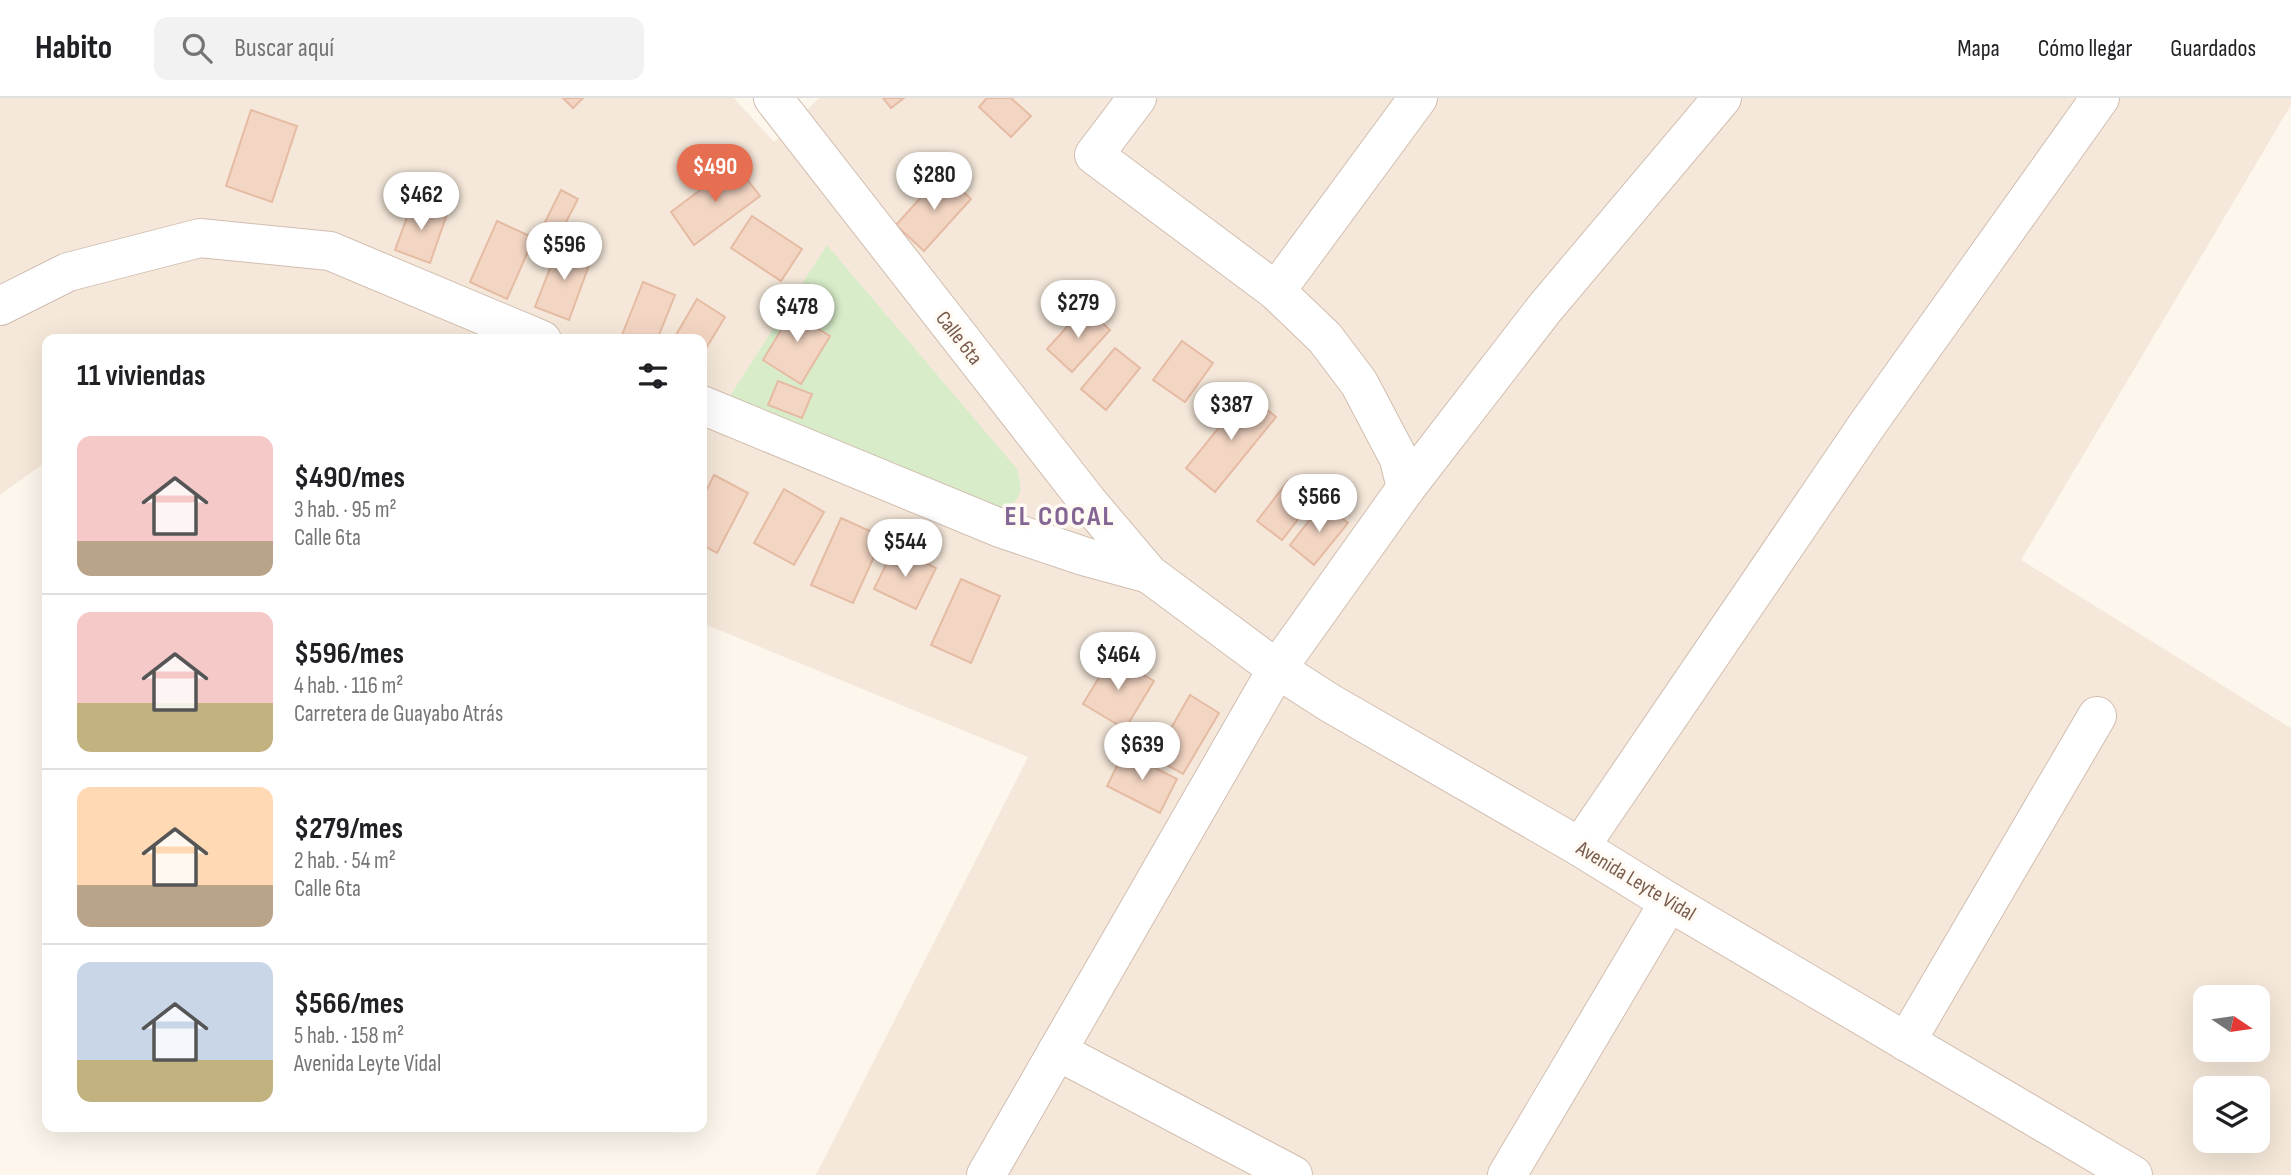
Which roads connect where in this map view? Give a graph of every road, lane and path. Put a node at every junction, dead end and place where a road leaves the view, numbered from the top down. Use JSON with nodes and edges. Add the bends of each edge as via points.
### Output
{"nodes":[{"id":1,"x":773,"y":98,"type":"edge"},
{"id":2,"x":1137,"y":98,"type":"edge"},
{"id":3,"x":1418,"y":98,"type":"edge"},
{"id":4,"x":1722,"y":98,"type":"edge"},
{"id":5,"x":2100,"y":98,"type":"edge"},
{"id":6,"x":1276,"y":291,"type":"junction"},
{"id":7,"x":0,"y":306,"type":"edge"},
{"id":8,"x":528,"y":334,"type":"edge"},
{"id":9,"x":707,"y":407,"type":"edge"},
{"id":10,"x":1406,"y":488,"type":"junction"},
{"id":11,"x":1149,"y":574,"type":"junction"},
{"id":12,"x":1278,"y":669,"type":"junction"},
{"id":13,"x":2097,"y":716,"type":"dead end"},
{"id":14,"x":1580,"y":847,"type":"junction"},
{"id":15,"x":1669,"y":902,"type":"junction"},
{"id":16,"x":1906,"y":1042,"type":"junction"},
{"id":17,"x":1056,"y":1051,"type":"junction"},
{"id":18,"x":986,"y":1175,"type":"edge"},
{"id":19,"x":1293,"y":1175,"type":"edge"},
{"id":20,"x":1507,"y":1175,"type":"edge"},
{"id":21,"x":2133,"y":1175,"type":"edge"}],
"edges":[{"from":1,"to":11,"type":"street","name":"Calle 6ta","via":[[1087,502]]},
{"from":2,"to":6,"type":"street","via":[[1094,155]]},
{"from":3,"to":6,"type":"street"},
{"from":4,"to":10,"type":"street","via":[[1545,308]]},
{"from":5,"to":14,"type":"street","via":[[1867,425]]},
{"from":6,"to":10,"type":"street","via":[[1325,338],[1359,383],[1399,459]]},
{"from":7,"to":8,"type":"street","via":[[68,272],[200,238],[330,251]]},
{"from":9,"to":11,"type":"street","via":[[1000,528]]},
{"from":10,"to":12,"type":"street"},
{"from":11,"to":12,"type":"street","name":"Avenida Leyte Vidal"},
{"from":12,"to":14,"type":"street","name":"Avenida Leyte Vidal"},
{"from":12,"to":17,"type":"street"},
{"from":13,"to":16,"type":"street"},
{"from":14,"to":15,"type":"street","name":"Avenida Leyte Vidal"},
{"from":15,"to":16,"type":"street","name":"Avenida Leyte Vidal"},
{"from":15,"to":20,"type":"street"},
{"from":16,"to":21,"type":"street","name":"Avenida Leyte Vidal"},
{"from":17,"to":18,"type":"street"},
{"from":17,"to":19,"type":"street"}]}
